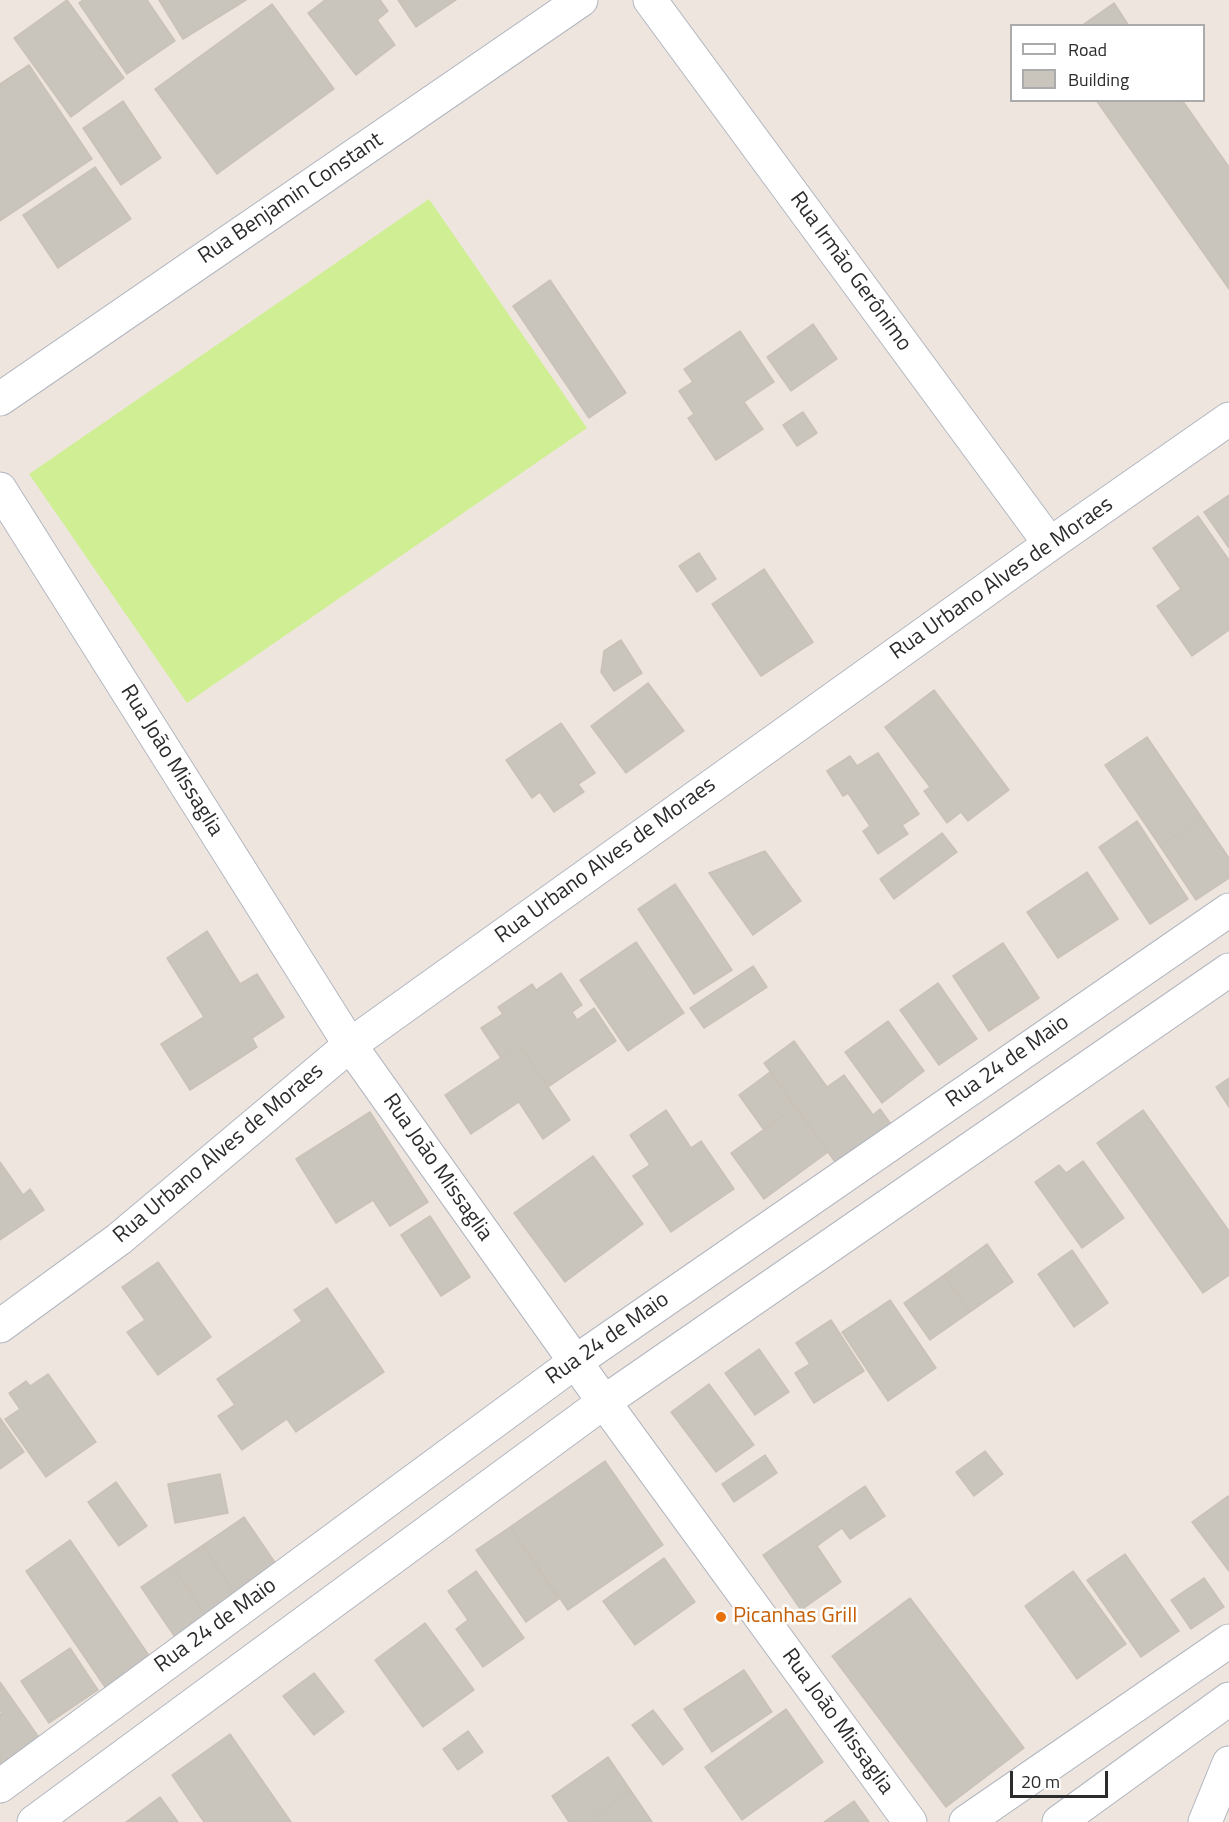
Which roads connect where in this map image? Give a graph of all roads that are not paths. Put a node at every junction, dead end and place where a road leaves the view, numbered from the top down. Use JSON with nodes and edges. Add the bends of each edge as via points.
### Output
{"nodes":[{"id":1,"x":581,"y":0,"type":"edge"},
{"id":2,"x":650,"y":0,"type":"edge"},
{"id":3,"x":0,"y":399,"type":"edge"},
{"id":4,"x":1229,"y":419,"type":"edge"},
{"id":5,"x":0,"y":489,"type":"edge"},
{"id":6,"x":1050,"y":544,"type":"junction"},
{"id":7,"x":1229,"y":910,"type":"edge"},
{"id":8,"x":1229,"y":970,"type":"edge"},
{"id":9,"x":350,"y":1045,"type":"junction"},
{"id":10,"x":0,"y":1326,"type":"edge"},
{"id":11,"x":575,"y":1362,"type":"junction"},
{"id":12,"x":604,"y":1402,"type":"junction"},
{"id":13,"x":1229,"y":1641,"type":"edge"},
{"id":14,"x":1229,"y":1699,"type":"edge"},
{"id":15,"x":1229,"y":1763,"type":"edge"},
{"id":16,"x":0,"y":1786,"type":"edge"},
{"id":17,"x":34,"y":1822,"type":"edge"},
{"id":18,"x":910,"y":1822,"type":"edge"},
{"id":19,"x":966,"y":1822,"type":"edge"},
{"id":20,"x":1059,"y":1822,"type":"edge"},
{"id":21,"x":1205,"y":1822,"type":"edge"}],
"edges":[{"from":1,"to":3,"type":"street","name":"Rua Benjamin Constant"},
{"from":2,"to":6,"type":"street","name":"Rua Irmão Gerônimo"},
{"from":4,"to":6,"type":"street","name":"Rua Urbano Alves de Moraes"},
{"from":5,"to":9,"type":"street","name":"Rua João Missaglia"},
{"from":6,"to":9,"type":"street","name":"Rua Urbano Alves de Moraes"},
{"from":7,"to":11,"type":"street","name":"Rua 24 de Maio"},
{"from":8,"to":12,"type":"street"},
{"from":9,"to":10,"type":"street","name":"Rua Urbano Alves de Moraes","via":[[119,1239]]},
{"from":9,"to":11,"type":"street","name":"Rua João Missaglia"},
{"from":11,"to":12,"type":"street","name":"Rua João Missaglia"},
{"from":11,"to":16,"type":"street","name":"Rua 24 de Maio"},
{"from":12,"to":17,"type":"street"},
{"from":12,"to":18,"type":"street","name":"Rua João Missaglia"},
{"from":13,"to":19,"type":"street"},
{"from":14,"to":20,"type":"street"},
{"from":15,"to":21,"type":"street"}]}
